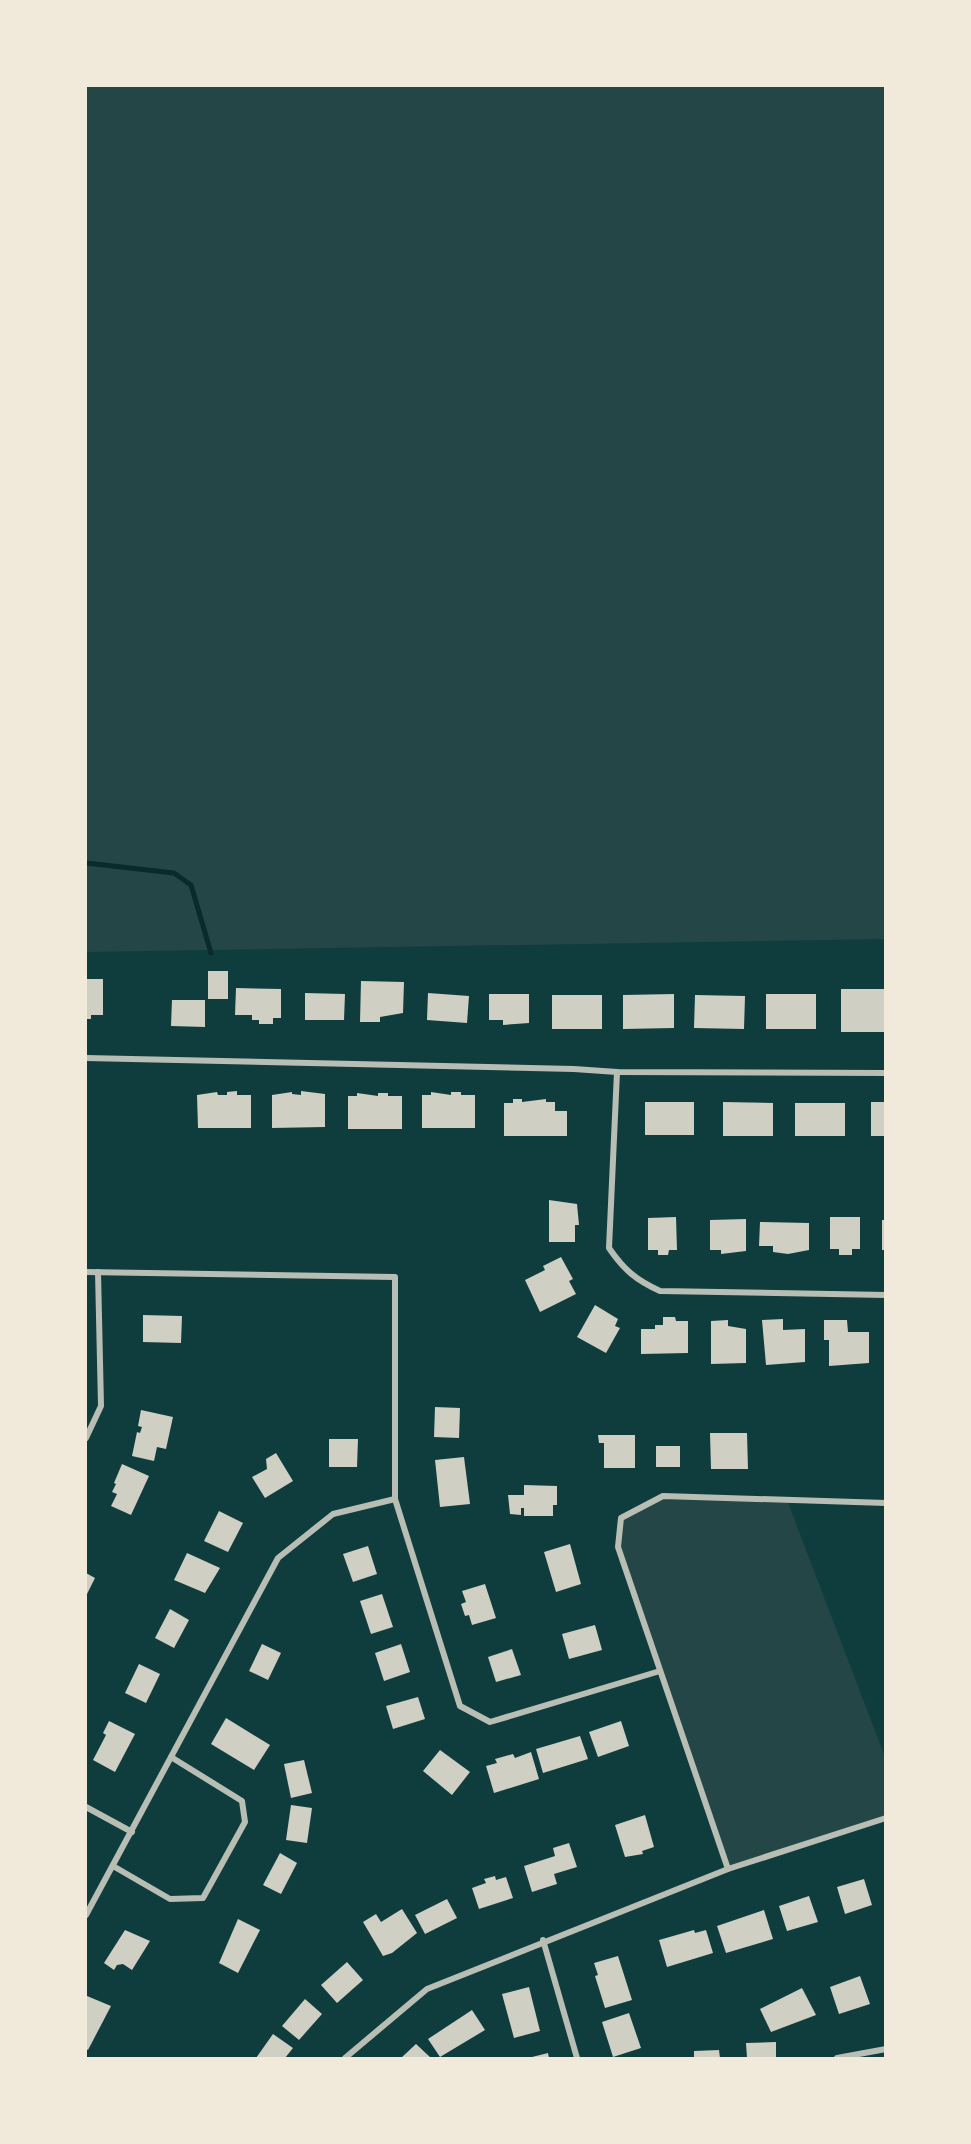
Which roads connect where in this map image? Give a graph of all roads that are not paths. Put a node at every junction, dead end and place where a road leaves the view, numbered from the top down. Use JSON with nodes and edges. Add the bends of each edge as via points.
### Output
{"nodes":[{"id":1,"x":86,"y":1058,"type":"edge"},
{"id":2,"x":617,"y":1072,"type":"junction"},
{"id":3,"x":885,"y":1073,"type":"edge"},
{"id":4,"x":86,"y":1272,"type":"edge"},
{"id":5,"x":98,"y":1272,"type":"junction"},
{"id":6,"x":885,"y":1295,"type":"edge"},
{"id":7,"x":86,"y":1438,"type":"edge"},
{"id":8,"x":394,"y":1499,"type":"junction"},
{"id":9,"x":885,"y":1503,"type":"edge"},
{"id":10,"x":660,"y":1671,"type":"junction"},
{"id":11,"x":171,"y":1757,"type":"junction"},
{"id":12,"x":86,"y":1807,"type":"edge"},
{"id":13,"x":885,"y":1818,"type":"edge"},
{"id":14,"x":132,"y":1832,"type":"junction"},
{"id":15,"x":113,"y":1866,"type":"junction"},
{"id":16,"x":728,"y":1869,"type":"junction"},
{"id":17,"x":86,"y":1916,"type":"edge"},
{"id":18,"x":543,"y":1940,"type":"junction"},
{"id":19,"x":885,"y":2049,"type":"edge"},
{"id":20,"x":345,"y":2058,"type":"edge"},
{"id":21,"x":577,"y":2058,"type":"edge"},
{"id":22,"x":837,"y":2058,"type":"edge"}],
"edges":[{"from":1,"to":2,"type":"street"},
{"from":2,"to":3,"type":"street"},
{"from":2,"to":6,"type":"street","via":[[609,1248],[624,1270],[660,1291]]},
{"from":4,"to":5,"type":"street"},
{"from":5,"to":7,"type":"street","via":[[101,1406]]},
{"from":5,"to":8,"type":"street","via":[[395,1277]]},
{"from":8,"to":10,"type":"street","via":[[460,1706],[490,1722]]},
{"from":8,"to":11,"type":"street","via":[[333,1514],[278,1558]]},
{"from":9,"to":10,"type":"street","via":[[663,1497],[621,1518],[618,1547]]},
{"from":10,"to":16,"type":"street"},
{"from":11,"to":14,"type":"street"},
{"from":11,"to":15,"type":"street","via":[[242,1801],[245,1822],[203,1898],[170,1899]]},
{"from":12,"to":14,"type":"street"},
{"from":13,"to":16,"type":"street"},
{"from":14,"to":15,"type":"street"},
{"from":15,"to":17,"type":"street"},
{"from":16,"to":18,"type":"street"},
{"from":18,"to":20,"type":"street","via":[[427,1989]]},
{"from":18,"to":21,"type":"street"},
{"from":19,"to":22,"type":"street"}]}
